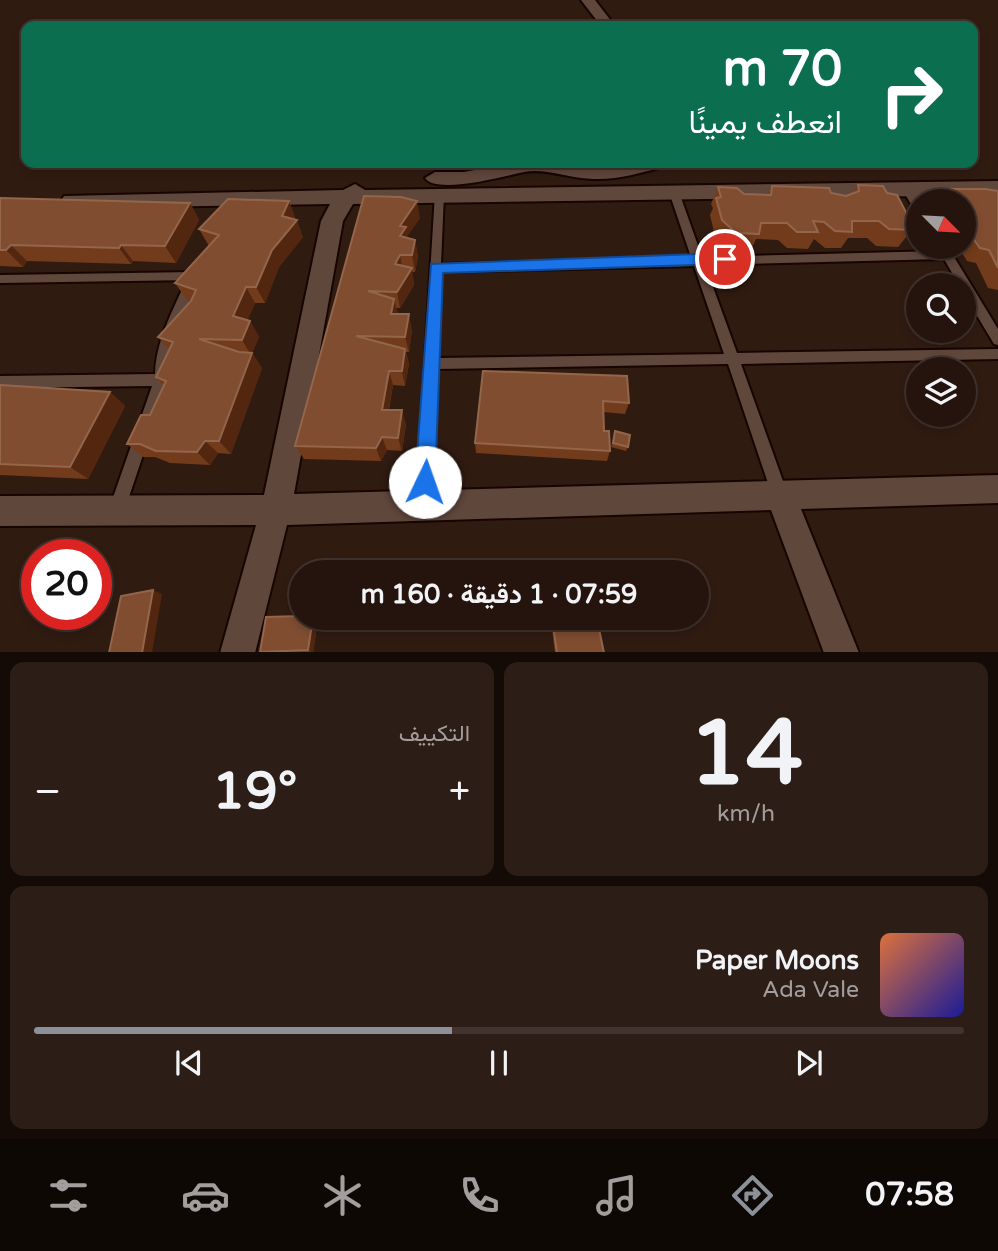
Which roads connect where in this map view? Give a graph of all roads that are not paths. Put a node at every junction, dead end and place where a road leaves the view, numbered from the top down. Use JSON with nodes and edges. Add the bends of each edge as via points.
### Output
{"nodes":[{"id":1,"x":588,"y":0,"type":"edge"},
{"id":2,"x":604,"y":21,"type":"edge"},
{"id":3,"x":516,"y":168,"type":"edge"},
{"id":4,"x":554,"y":168,"type":"edge"},
{"id":5,"x":635,"y":168,"type":"edge"},
{"id":6,"x":998,"y":188,"type":"edge"},
{"id":7,"x":906,"y":189,"type":"edge"},
{"id":8,"x":907,"y":189,"type":"edge"},
{"id":9,"x":674,"y":192,"type":"junction"},
{"id":10,"x":439,"y":195,"type":"junction"},
{"id":11,"x":348,"y":196,"type":"junction"},
{"id":12,"x":56,"y":201,"type":"edge"},
{"id":13,"x":906,"y":252,"type":"edge"},
{"id":14,"x":698,"y":259,"type":"junction"},
{"id":15,"x":949,"y":259,"type":"edge"},
{"id":16,"x":436,"y":268,"type":"junction"},
{"id":17,"x":0,"y":279,"type":"edge"},
{"id":18,"x":998,"y":340,"type":"edge"},
{"id":19,"x":998,"y":354,"type":"edge"},
{"id":20,"x":733,"y":359,"type":"junction"},
{"id":21,"x":431,"y":365,"type":"junction"},
{"id":22,"x":162,"y":380,"type":"junction"},
{"id":23,"x":0,"y":382,"type":"edge"},
{"id":24,"x":998,"y":489,"type":"edge"},
{"id":25,"x":780,"y":495,"type":"junction"},
{"id":26,"x":424,"y":505,"type":"junction"},
{"id":27,"x":117,"y":510,"type":"junction"},
{"id":28,"x":276,"y":510,"type":"junction"},
{"id":29,"x":0,"y":511,"type":"edge"},
{"id":30,"x":237,"y":652,"type":"edge"},
{"id":31,"x":842,"y":652,"type":"edge"}],
"edges":[{"from":1,"to":2,"type":"street"},
{"from":3,"to":11,"type":"street","via":[[464,178],[382,182]]},
{"from":4,"to":5,"type":"street","via":[[592,173]]},
{"from":6,"to":8,"type":"street"},
{"from":7,"to":9,"type":"street"},
{"from":9,"to":10,"type":"street"},
{"from":9,"to":14,"type":"lane"},
{"from":10,"to":11,"type":"street"},
{"from":10,"to":16,"type":"lane"},
{"from":11,"to":12,"type":"street","via":[[227,204]]},
{"from":11,"to":28,"type":"street","via":[[332,221]]},
{"from":13,"to":14,"type":"lane"},
{"from":14,"to":16,"type":"lane"},
{"from":14,"to":20,"type":"lane"},
{"from":15,"to":18,"type":"lane"},
{"from":16,"to":21,"type":"lane"},
{"from":17,"to":22,"type":"lane","via":[[197,270],[166,340],[160,359]]},
{"from":19,"to":20,"type":"lane"},
{"from":20,"to":21,"type":"lane"},
{"from":20,"to":25,"type":"lane"},
{"from":21,"to":26,"type":"lane"},
{"from":22,"to":23,"type":"lane"},
{"from":22,"to":27,"type":"lane"},
{"from":24,"to":25,"type":"street"},
{"from":25,"to":26,"type":"street"},
{"from":25,"to":31,"type":"street"},
{"from":26,"to":28,"type":"street"},
{"from":27,"to":28,"type":"street"},
{"from":27,"to":29,"type":"street"},
{"from":28,"to":30,"type":"street"}]}
